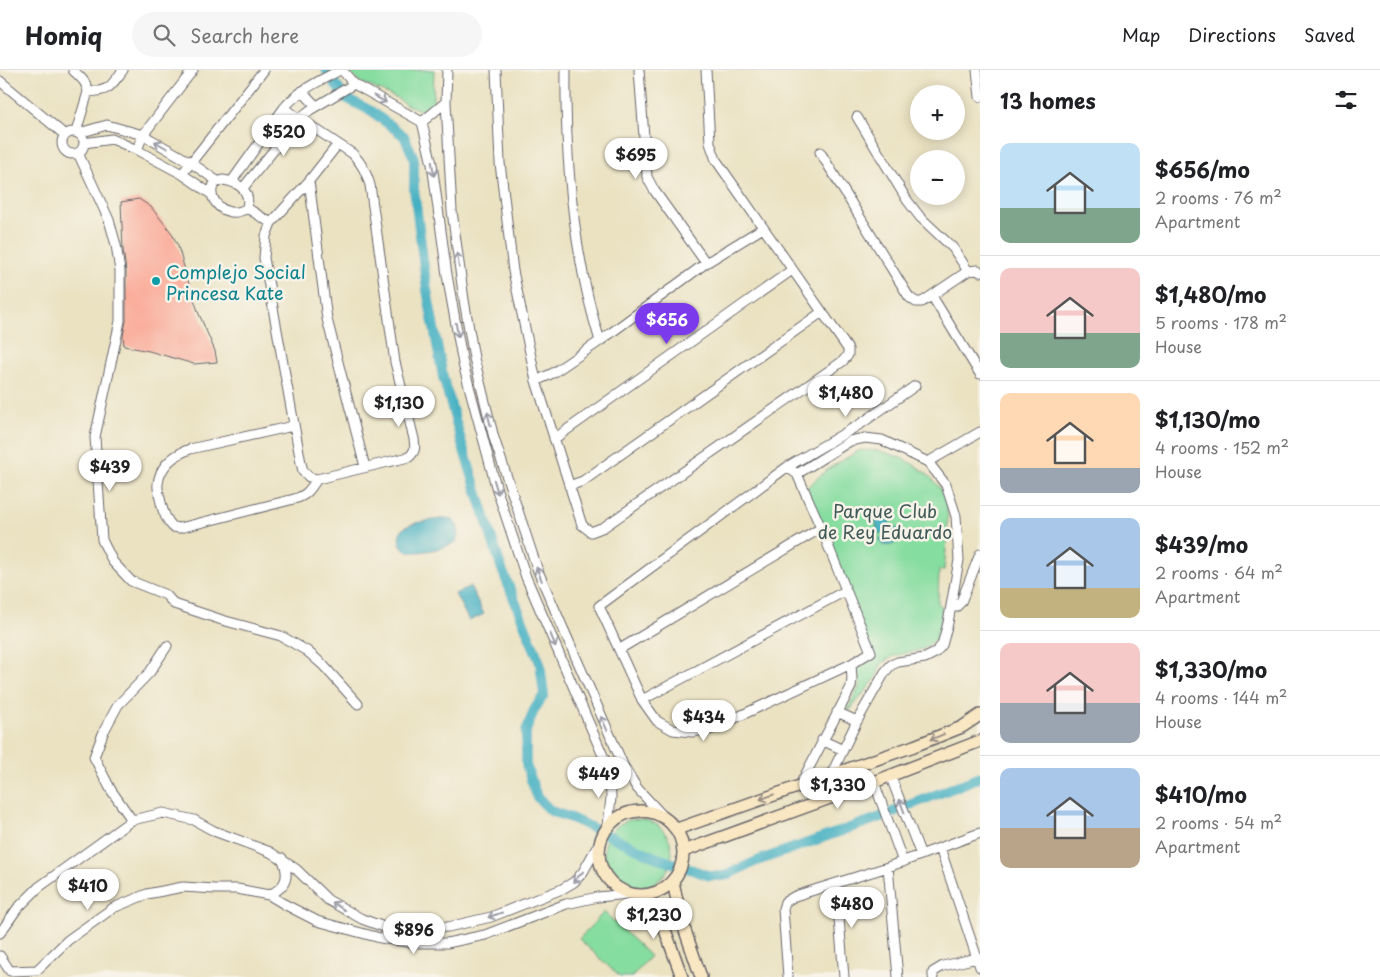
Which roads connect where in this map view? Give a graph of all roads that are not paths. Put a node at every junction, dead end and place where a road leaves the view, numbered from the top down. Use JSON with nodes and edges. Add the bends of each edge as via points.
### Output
{"nodes":[{"id":1,"x":73,"y":70,"type":"edge"},
{"id":2,"x":123,"y":70,"type":"edge"},
{"id":3,"x":193,"y":70,"type":"edge"},
{"id":4,"x":264,"y":70,"type":"edge"},
{"id":5,"x":341,"y":70,"type":"edge"},
{"id":6,"x":447,"y":70,"type":"edge"},
{"id":7,"x":496,"y":70,"type":"edge"},
{"id":8,"x":566,"y":70,"type":"edge"},
{"id":9,"x":639,"y":70,"type":"edge"},
{"id":10,"x":706,"y":70,"type":"edge"},
{"id":11,"x":977,"y":70,"type":"edge"},
{"id":12,"x":0,"y":81,"type":"edge"},
{"id":13,"x":354,"y":84,"type":"junction"},
{"id":14,"x":979,"y":86,"type":"edge"},
{"id":15,"x":302,"y":90,"type":"junction"},
{"id":16,"x":88,"y":92,"type":"junction"},
{"id":17,"x":980,"y":97,"type":"edge"},
{"id":18,"x":446,"y":102,"type":"junction"},
{"id":19,"x":316,"y":106,"type":"junction"},
{"id":20,"x":284,"y":108,"type":"junction"},
{"id":21,"x":857,"y":117,"type":"dead end"},
{"id":22,"x":299,"y":119,"type":"junction"},
{"id":23,"x":422,"y":122,"type":"junction"},
{"id":24,"x":77,"y":132,"type":"junction"},
{"id":25,"x":65,"y":135,"type":"junction"},
{"id":26,"x":143,"y":135,"type":"junction"},
{"id":27,"x":84,"y":144,"type":"junction"},
{"id":28,"x":338,"y":144,"type":"junction"},
{"id":29,"x":137,"y":150,"type":"junction"},
{"id":30,"x":820,"y":152,"type":"dead end"},
{"id":31,"x":78,"y":153,"type":"junction"},
{"id":32,"x":190,"y":162,"type":"junction"},
{"id":33,"x":182,"y":174,"type":"junction"},
{"id":34,"x":217,"y":181,"type":"junction"},
{"id":35,"x":232,"y":181,"type":"junction"},
{"id":36,"x":309,"y":182,"type":"junction"},
{"id":37,"x":243,"y":188,"type":"junction"},
{"id":38,"x":211,"y":194,"type":"junction"},
{"id":39,"x":248,"y":208,"type":"junction"},
{"id":40,"x":271,"y":222,"type":"junction"},
{"id":41,"x":762,"y":228,"type":"junction"},
{"id":42,"x":706,"y":263,"type":"junction"},
{"id":43,"x":792,"y":270,"type":"junction"},
{"id":44,"x":968,"y":271,"type":"junction"},
{"id":45,"x":980,"y":272,"type":"edge"},
{"id":46,"x":932,"y":296,"type":"junction"},
{"id":47,"x":822,"y":312,"type":"junction"},
{"id":48,"x":600,"y":341,"type":"junction"},
{"id":49,"x":980,"y":374,"type":"edge"},
{"id":50,"x":536,"y":381,"type":"junction"},
{"id":51,"x":915,"y":386,"type":"dead end"},
{"id":52,"x":293,"y":426,"type":"junction"},
{"id":53,"x":980,"y":432,"type":"edge"},
{"id":54,"x":554,"y":439,"type":"junction"},
{"id":55,"x":928,"y":462,"type":"junction"},
{"id":56,"x":366,"y":467,"type":"junction"},
{"id":57,"x":787,"y":467,"type":"junction"},
{"id":58,"x":797,"y":474,"type":"junction"},
{"id":59,"x":317,"y":480,"type":"junction"},
{"id":60,"x":570,"y":486,"type":"junction"},
{"id":61,"x":821,"y":528,"type":"junction"},
{"id":62,"x":980,"y":554,"type":"edge"},
{"id":63,"x":845,"y":591,"type":"junction"},
{"id":64,"x":951,"y":606,"type":"junction"},
{"id":65,"x":167,"y":646,"type":"dead end"},
{"id":66,"x":620,"y":649,"type":"junction"},
{"id":67,"x":851,"y":664,"type":"junction"},
{"id":68,"x":642,"y":700,"type":"junction"},
{"id":69,"x":358,"y":704,"type":"dead end"},
{"id":70,"x":837,"y":712,"type":"junction"},
{"id":71,"x":980,"y":715,"type":"edge"},
{"id":72,"x":857,"y":721,"type":"junction"},
{"id":73,"x":822,"y":740,"type":"junction"},
{"id":74,"x":980,"y":741,"type":"edge"},
{"id":75,"x":843,"y":750,"type":"junction"},
{"id":76,"x":831,"y":775,"type":"junction"},
{"id":77,"x":890,"y":776,"type":"junction"},
{"id":78,"x":874,"y":782,"type":"junction"},
{"id":79,"x":800,"y":785,"type":"junction"},
{"id":80,"x":663,"y":816,"type":"junction"},
{"id":81,"x":132,"y":820,"type":"junction"},
{"id":82,"x":608,"y":826,"type":"junction"},
{"id":83,"x":909,"y":826,"type":"junction"},
{"id":84,"x":677,"y":830,"type":"junction"},
{"id":85,"x":893,"y":832,"type":"junction"},
{"id":86,"x":980,"y":833,"type":"edge"},
{"id":87,"x":601,"y":840,"type":"junction"},
{"id":88,"x":940,"y":848,"type":"junction"},
{"id":89,"x":684,"y":851,"type":"junction"},
{"id":90,"x":921,"y":855,"type":"junction"},
{"id":91,"x":282,"y":858,"type":"junction"},
{"id":92,"x":903,"y":862,"type":"junction"},
{"id":93,"x":888,"y":868,"type":"junction"},
{"id":94,"x":673,"y":882,"type":"junction"},
{"id":95,"x":836,"y":884,"type":"junction"},
{"id":96,"x":628,"y":894,"type":"junction"},
{"id":97,"x":269,"y":895,"type":"junction"},
{"id":98,"x":644,"y":896,"type":"junction"},
{"id":99,"x":0,"y":933,"type":"edge"},
{"id":100,"x":0,"y":956,"type":"edge"},
{"id":101,"x":978,"y":963,"type":"edge"},
{"id":102,"x":37,"y":970,"type":"junction"},
{"id":103,"x":29,"y":977,"type":"edge"},
{"id":104,"x":682,"y":977,"type":"edge"},
{"id":105,"x":701,"y":977,"type":"edge"},
{"id":106,"x":788,"y":977,"type":"edge"},
{"id":107,"x":844,"y":977,"type":"edge"},
{"id":108,"x":898,"y":977,"type":"edge"},
{"id":109,"x":933,"y":977,"type":"edge"}],
"edges":[{"from":1,"to":16,"type":"street","via":[[85,81]]},
{"from":2,"to":16,"type":"street","via":[[109,88]]},
{"from":3,"to":26,"type":"street"},
{"from":4,"to":32,"type":"street"},
{"from":5,"to":13,"type":"street"},
{"from":5,"to":15,"type":"street"},
{"from":6,"to":18,"type":"street"},
{"from":7,"to":50,"type":"street","via":[[500,163],[513,271]]},
{"from":8,"to":48,"type":"street","via":[[566,123],[573,215],[589,307]]},
{"from":9,"to":42,"type":"street","via":[[647,178]]},
{"from":10,"to":41,"type":"street","via":[[712,154]]},
{"from":11,"to":14,"type":"street"},
{"from":12,"to":25,"type":"street"},
{"from":13,"to":19,"type":"street"},
{"from":13,"to":23,"type":"street","one_way":true},
{"from":14,"to":17,"type":"street"},
{"from":15,"to":19,"type":"street"},
{"from":15,"to":20,"type":"street"},
{"from":16,"to":24,"type":"street"},
{"from":18,"to":23,"type":"street"},
{"from":80,"to":18,"type":"street","one_way":true,"via":[[624,767],[538,571],[494,438],[474,358],[464,300],[452,211]]},
{"from":19,"to":22,"type":"street"},
{"from":20,"to":22,"type":"street"},
{"from":20,"to":35,"type":"street"},
{"from":21,"to":44,"type":"street","via":[[907,200],[953,248]]},
{"from":22,"to":28,"type":"street"},
{"from":22,"to":37,"type":"street"},
{"from":23,"to":82,"type":"street","one_way":true,"via":[[432,164],[463,364],[484,444],[526,577],[610,772]]},
{"from":24,"to":25,"type":"street"},
{"from":24,"to":26,"type":"street","via":[[107,125]]},
{"from":24,"to":27,"type":"street"},
{"from":25,"to":31,"type":"street","via":[[62,142],[64,150],[70,154]]},
{"from":26,"to":29,"type":"street"},
{"from":32,"to":26,"type":"street","one_way":true},
{"from":27,"to":29,"type":"street","via":[[112,139]]},
{"from":27,"to":31,"type":"street"},
{"from":28,"to":36,"type":"street"},
{"from":28,"to":56,"type":"street","via":[[362,164],[370,185],[395,362],[415,448],[409,457]]},
{"from":29,"to":33,"type":"street"},
{"from":30,"to":46,"type":"street","via":[[909,297],[922,302]]},
{"from":31,"to":69,"type":"street","via":[[109,220],[120,271],[120,322],[95,437],[102,540],[113,562],[131,580],[166,595],[174,604],[280,636],[307,651]]},
{"from":32,"to":33,"type":"street"},
{"from":32,"to":34,"type":"street"},
{"from":33,"to":38,"type":"street"},
{"from":34,"to":35,"type":"street"},
{"from":34,"to":38,"type":"street"},
{"from":35,"to":37,"type":"street"},
{"from":36,"to":40,"type":"street"},
{"from":36,"to":56,"type":"street","via":[[327,319]]},
{"from":37,"to":39,"type":"street","via":[[247,193]]},
{"from":38,"to":39,"type":"street","via":[[218,206],[226,211]]},
{"from":39,"to":40,"type":"street"},
{"from":40,"to":52,"type":"street","via":[[264,258]]},
{"from":41,"to":42,"type":"street"},
{"from":41,"to":43,"type":"street"},
{"from":42,"to":48,"type":"street"},
{"from":43,"to":47,"type":"street"},
{"from":43,"to":54,"type":"street"},
{"from":44,"to":45,"type":"street"},
{"from":44,"to":46,"type":"street"},
{"from":46,"to":49,"type":"street"},
{"from":47,"to":60,"type":"street"},
{"from":47,"to":60,"type":"street","via":[[848,349],[845,359],[604,527],[593,532],[584,528]]},
{"from":48,"to":50,"type":"street"},
{"from":50,"to":54,"type":"street"},
{"from":51,"to":57,"type":"street"},
{"from":52,"to":59,"type":"street","via":[[303,472]]},
{"from":52,"to":59,"type":"street","via":[[178,453],[161,471],[157,485],[166,518],[173,527],[180,528],[302,497]]},
{"from":53,"to":55,"type":"street"},
{"from":54,"to":60,"type":"street"},
{"from":55,"to":58,"type":"street","via":[[882,440],[864,438],[850,441]]},
{"from":55,"to":64,"type":"street","via":[[946,485],[956,516],[959,560]]},
{"from":56,"to":59,"type":"street"},
{"from":57,"to":58,"type":"street"},
{"from":57,"to":66,"type":"street","via":[[600,606]]},
{"from":58,"to":61,"type":"street"},
{"from":61,"to":63,"type":"street"},
{"from":61,"to":66,"type":"street"},
{"from":62,"to":64,"type":"street","via":[[961,602],[956,607]]},
{"from":63,"to":67,"type":"street","via":[[871,652]]},
{"from":63,"to":68,"type":"street"},
{"from":64,"to":72,"type":"street","via":[[942,645],[926,658],[891,665]]},
{"from":65,"to":81,"type":"street","via":[[150,672],[118,705],[94,757],[110,790]]},
{"from":66,"to":68,"type":"street"},
{"from":67,"to":68,"type":"street","via":[[712,729],[673,730],[657,721]]},
{"from":67,"to":70,"type":"street","via":[[851,687]]},
{"from":70,"to":72,"type":"street"},
{"from":70,"to":73,"type":"street"},
{"from":71,"to":76,"type":"street","one_way":true,"via":[[962,727]]},
{"from":72,"to":75,"type":"street"},
{"from":73,"to":75,"type":"street"},
{"from":73,"to":79,"type":"street"},
{"from":74,"to":77,"type":"street"},
{"from":75,"to":76,"type":"street"},
{"from":76,"to":79,"type":"street"},
{"from":77,"to":78,"type":"street"},
{"from":83,"to":77,"type":"street","one_way":true},
{"from":78,"to":85,"type":"street"},
{"from":78,"to":89,"type":"street"},
{"from":79,"to":84,"type":"street","one_way":true},
{"from":80,"to":82,"type":"street","via":[[644,810],[624,814]]},
{"from":80,"to":84,"type":"street"},
{"from":81,"to":91,"type":"street","via":[[163,813],[194,820]]},
{"from":81,"to":99,"type":"street","via":[[39,887],[17,909]]},
{"from":82,"to":87,"type":"street"},
{"from":83,"to":85,"type":"street"},
{"from":83,"to":90,"type":"street"},
{"from":84,"to":89,"type":"street"},
{"from":85,"to":92,"type":"street"},
{"from":86,"to":88,"type":"street"},
{"from":87,"to":91,"type":"street","one_way":true,"via":[[583,872],[562,889],[491,917],[448,927],[417,929],[384,926],[345,911],[328,900]]},
{"from":87,"to":96,"type":"street","via":[[599,857],[604,872],[614,885]]},
{"from":88,"to":90,"type":"street"},
{"from":88,"to":101,"type":"street"},
{"from":89,"to":94,"type":"street","via":[[682,868]]},
{"from":90,"to":92,"type":"street"},
{"from":91,"to":97,"type":"street","via":[[286,872],[284,884]]},
{"from":92,"to":93,"type":"street"},
{"from":93,"to":95,"type":"street"},
{"from":93,"to":108,"type":"street"},
{"from":94,"to":98,"type":"street","via":[[660,892]]},
{"from":94,"to":105,"type":"street","via":[[681,919]]},
{"from":95,"to":106,"type":"street","via":[[785,902]]},
{"from":95,"to":107,"type":"street"},
{"from":96,"to":97,"type":"street","via":[[598,896],[566,904],[484,935],[447,943],[414,943],[349,930],[317,921]]},
{"from":96,"to":98,"type":"street"},
{"from":97,"to":102,"type":"street","via":[[237,888],[183,887],[146,894],[113,908],[68,940]]},
{"from":98,"to":104,"type":"street","via":[[665,930]]},
{"from":100,"to":102,"type":"street","via":[[10,971]]},
{"from":101,"to":109,"type":"street","via":[[943,966],[934,972]]},
{"from":102,"to":103,"type":"street"}]}
